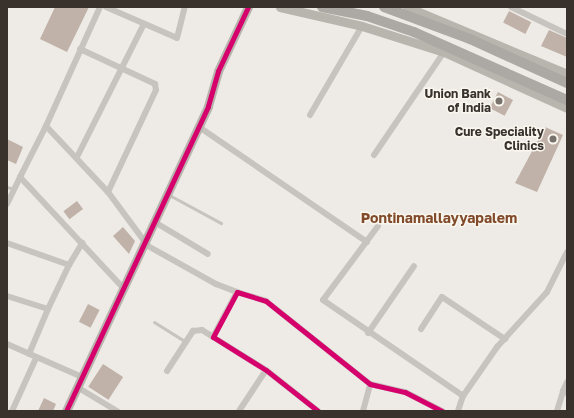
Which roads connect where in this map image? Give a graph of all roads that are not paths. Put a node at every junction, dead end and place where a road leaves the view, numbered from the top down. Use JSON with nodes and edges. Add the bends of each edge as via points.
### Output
{"nodes":[{"id":1,"x":100,"y":7,"type":"edge"},
{"id":2,"x":106,"y":7,"type":"edge"},
{"id":3,"x":185,"y":7,"type":"edge"},
{"id":4,"x":248,"y":7,"type":"edge"},
{"id":5,"x":254,"y":7,"type":"edge"},
{"id":6,"x":280,"y":7,"type":"edge"},
{"id":7,"x":322,"y":7,"type":"edge"},
{"id":8,"x":384,"y":7,"type":"edge"},
{"id":9,"x":407,"y":7,"type":"edge"},
{"id":10,"x":510,"y":7,"type":"edge"},
{"id":11,"x":144,"y":24,"type":"junction"},
{"id":12,"x":362,"y":26,"type":"junction"},
{"id":13,"x":567,"y":34,"type":"edge"},
{"id":14,"x":80,"y":50,"type":"junction"},
{"id":15,"x":444,"y":52,"type":"junction"},
{"id":16,"x":122,"y":69,"type":"junction"},
{"id":17,"x":567,"y":74,"type":"edge"},
{"id":18,"x":567,"y":83,"type":"edge"},
{"id":19,"x":567,"y":100,"type":"edge"},
{"id":20,"x":567,"y":108,"type":"edge"},
{"id":21,"x":310,"y":115,"type":"dead end"},
{"id":22,"x":46,"y":126,"type":"junction"},
{"id":23,"x":202,"y":128,"type":"junction"},
{"id":24,"x":374,"y":155,"type":"dead end"},
{"id":25,"x":77,"y":157,"type":"junction"},
{"id":26,"x":20,"y":177,"type":"junction"},
{"id":27,"x":7,"y":187,"type":"edge"},
{"id":28,"x":14,"y":189,"type":"junction"},
{"id":29,"x":108,"y":192,"type":"junction"},
{"id":30,"x":171,"y":196,"type":"junction"},
{"id":31,"x":7,"y":204,"type":"edge"},
{"id":32,"x":221,"y":223,"type":"dead end"},
{"id":33,"x":158,"y":224,"type":"junction"},
{"id":34,"x":378,"y":226,"type":"dead end"},
{"id":35,"x":367,"y":242,"type":"junction"},
{"id":36,"x":7,"y":243,"type":"edge"},
{"id":37,"x":82,"y":243,"type":"junction"},
{"id":38,"x":145,"y":244,"type":"junction"},
{"id":39,"x":567,"y":252,"type":"edge"},
{"id":40,"x":208,"y":254,"type":"dead end"},
{"id":41,"x":69,"y":265,"type":"junction"},
{"id":42,"x":414,"y":266,"type":"dead end"},
{"id":43,"x":124,"y":289,"type":"junction"},
{"id":44,"x":237,"y":292,"type":"junction"},
{"id":45,"x":7,"y":296,"type":"edge"},
{"id":46,"x":48,"y":309,"type":"junction"},
{"id":47,"x":154,"y":322,"type":"dead end"},
{"id":48,"x":421,"y":329,"type":"dead end"},
{"id":49,"x":368,"y":333,"type":"junction"},
{"id":50,"x":213,"y":337,"type":"junction"},
{"id":51,"x":505,"y":339,"type":"junction"},
{"id":52,"x":186,"y":342,"type":"junction"},
{"id":53,"x":7,"y":344,"type":"edge"},
{"id":54,"x":30,"y":354,"type":"junction"},
{"id":55,"x":36,"y":358,"type":"junction"},
{"id":56,"x":266,"y":370,"type":"junction"},
{"id":57,"x":167,"y":371,"type":"dead end"},
{"id":58,"x":82,"y":377,"type":"junction"},
{"id":59,"x":567,"y":382,"type":"edge"},
{"id":60,"x":370,"y":384,"type":"junction"},
{"id":61,"x":77,"y":387,"type":"junction"},
{"id":62,"x":565,"y":392,"type":"edge"},
{"id":63,"x":463,"y":396,"type":"junction"},
{"id":64,"x":12,"y":411,"type":"edge"},
{"id":65,"x":66,"y":411,"type":"edge"},
{"id":66,"x":117,"y":411,"type":"edge"},
{"id":67,"x":239,"y":411,"type":"edge"},
{"id":68,"x":318,"y":411,"type":"edge"},
{"id":69,"x":363,"y":411,"type":"edge"},
{"id":70,"x":442,"y":411,"type":"edge"},
{"id":71,"x":458,"y":411,"type":"edge"},
{"id":72,"x":557,"y":411,"type":"edge"}],
"edges":[{"from":1,"to":14,"type":"street"},
{"from":2,"to":11,"type":"street"},
{"from":3,"to":11,"type":"street","via":[[177,38]]},
{"from":4,"to":38,"type":"street","via":[[218,71],[208,106]]},
{"from":5,"to":23,"type":"street"},
{"from":6,"to":12,"type":"street"},
{"from":7,"to":19,"type":"main road","via":[[367,16],[414,32]]},
{"from":8,"to":18,"type":"main road","via":[[477,42]]},
{"from":9,"to":17,"type":"street"},
{"from":10,"to":13,"type":"street"},
{"from":11,"to":16,"type":"street"},
{"from":12,"to":15,"type":"street"},
{"from":12,"to":21,"type":"street"},
{"from":14,"to":16,"type":"street"},
{"from":14,"to":22,"type":"street"},
{"from":15,"to":20,"type":"street"},
{"from":15,"to":24,"type":"street"},
{"from":16,"to":25,"type":"street"},
{"from":16,"to":29,"type":"street","via":[[155,84],[156,90]]},
{"from":22,"to":25,"type":"street"},
{"from":22,"to":26,"type":"street"},
{"from":23,"to":30,"type":"street"},
{"from":23,"to":35,"type":"street"},
{"from":25,"to":29,"type":"street"},
{"from":26,"to":28,"type":"street"},
{"from":26,"to":37,"type":"street"},
{"from":27,"to":28,"type":"lane"},
{"from":28,"to":31,"type":"street"},
{"from":29,"to":38,"type":"street"},
{"from":30,"to":32,"type":"lane"},
{"from":30,"to":33,"type":"street"},
{"from":33,"to":38,"type":"street"},
{"from":33,"to":40,"type":"street"},
{"from":34,"to":35,"type":"street"},
{"from":35,"to":49,"type":"street","via":[[323,297],[325,303]]},
{"from":36,"to":41,"type":"street"},
{"from":37,"to":41,"type":"street"},
{"from":37,"to":43,"type":"street"},
{"from":38,"to":43,"type":"street"},
{"from":38,"to":44,"type":"street","via":[[216,284]]},
{"from":39,"to":51,"type":"street","via":[[547,292]]},
{"from":41,"to":46,"type":"street"},
{"from":42,"to":49,"type":"street"},
{"from":43,"to":58,"type":"street"},
{"from":44,"to":50,"type":"street"},
{"from":44,"to":60,"type":"street","via":[[266,301]]},
{"from":45,"to":46,"type":"street"},
{"from":46,"to":54,"type":"street"},
{"from":47,"to":52,"type":"lane"},
{"from":48,"to":51,"type":"street","via":[[442,297]]},
{"from":49,"to":63,"type":"street","via":[[424,366]]},
{"from":50,"to":52,"type":"street","via":[[198,329]]},
{"from":50,"to":56,"type":"street"},
{"from":51,"to":63,"type":"street"},
{"from":52,"to":57,"type":"street"},
{"from":53,"to":54,"type":"street"},
{"from":54,"to":55,"type":"street"},
{"from":55,"to":58,"type":"street"},
{"from":55,"to":64,"type":"street"},
{"from":56,"to":67,"type":"street"},
{"from":56,"to":68,"type":"street"},
{"from":58,"to":61,"type":"street"},
{"from":59,"to":62,"type":"street"},
{"from":60,"to":69,"type":"street"},
{"from":60,"to":70,"type":"street","via":[[405,392]]},
{"from":61,"to":65,"type":"street"},
{"from":61,"to":66,"type":"street"},
{"from":62,"to":72,"type":"street"},
{"from":63,"to":71,"type":"street"}]}
